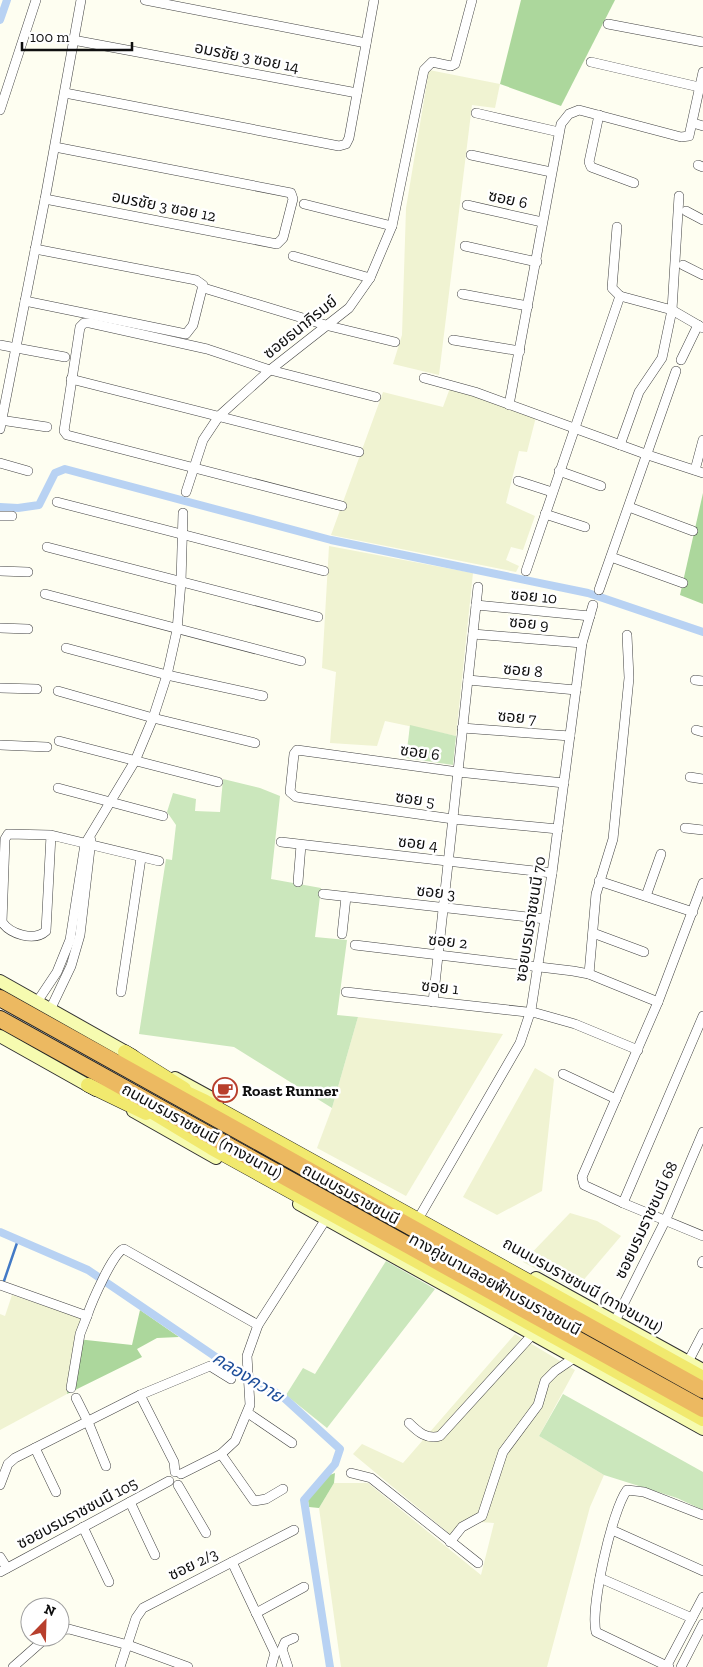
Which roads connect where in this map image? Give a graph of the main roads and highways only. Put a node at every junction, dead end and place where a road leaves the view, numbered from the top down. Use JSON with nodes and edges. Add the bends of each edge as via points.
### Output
{"nodes":[{"id":1,"x":0,"y":981,"type":"edge"},
{"id":2,"x":0,"y":998,"type":"edge"},
{"id":3,"x":0,"y":1019,"type":"edge"},
{"id":4,"x":0,"y":1036,"type":"edge"},
{"id":5,"x":126,"y":1052,"type":"junction"},
{"id":6,"x":104,"y":1057,"type":"junction"},
{"id":7,"x":90,"y":1078,"type":"junction"},
{"id":8,"x":204,"y":1101,"type":"junction"},
{"id":9,"x":703,"y":1370,"type":"edge"},
{"id":10,"x":703,"y":1378,"type":"edge"},
{"id":11,"x":703,"y":1390,"type":"edge"},
{"id":12,"x":703,"y":1409,"type":"edge"},
{"id":13,"x":703,"y":1419,"type":"edge"},
{"id":14,"x":703,"y":1429,"type":"edge"}],
"edges":[{"from":1,"to":5,"type":"main road","name":"ถนนบรมราชชนนี (ทางขนาน)"},
{"from":2,"to":6,"type":"highway","name":"ถนนบรมราชชนนี"},
{"from":3,"to":7,"type":"highway","name":"ถนนบรมราชชนนี"},
{"from":4,"to":7,"type":"main road","name":"ถนนบรมราชชนนี (ทางขนาน)"},
{"from":5,"to":8,"type":"main road"},
{"from":5,"to":9,"type":"main road","name":"ถนนบรมราชชนนี (ทางขนาน)"},
{"from":6,"to":8,"type":"main road","name":"ทางคู่ขนานลอยฟ้าบรมราชชนนี"},
{"from":6,"to":11,"type":"highway","name":"ถนนบรมราชชนนี"},
{"from":7,"to":12,"type":"highway","name":"ถนนบรมราชชนนี"},
{"from":7,"to":13,"type":"main road","name":"ทางคู่ขนานลอยฟ้าบรมราชชนนี"},
{"from":7,"to":14,"type":"main road","name":"ถนนบรมราชชนนี (ทางขนาน)","via":[[326,1219]]},
{"from":8,"to":10,"type":"main road","name":"ทางคู่ขนานลอยฟ้าบรมราชชนนี"}]}
